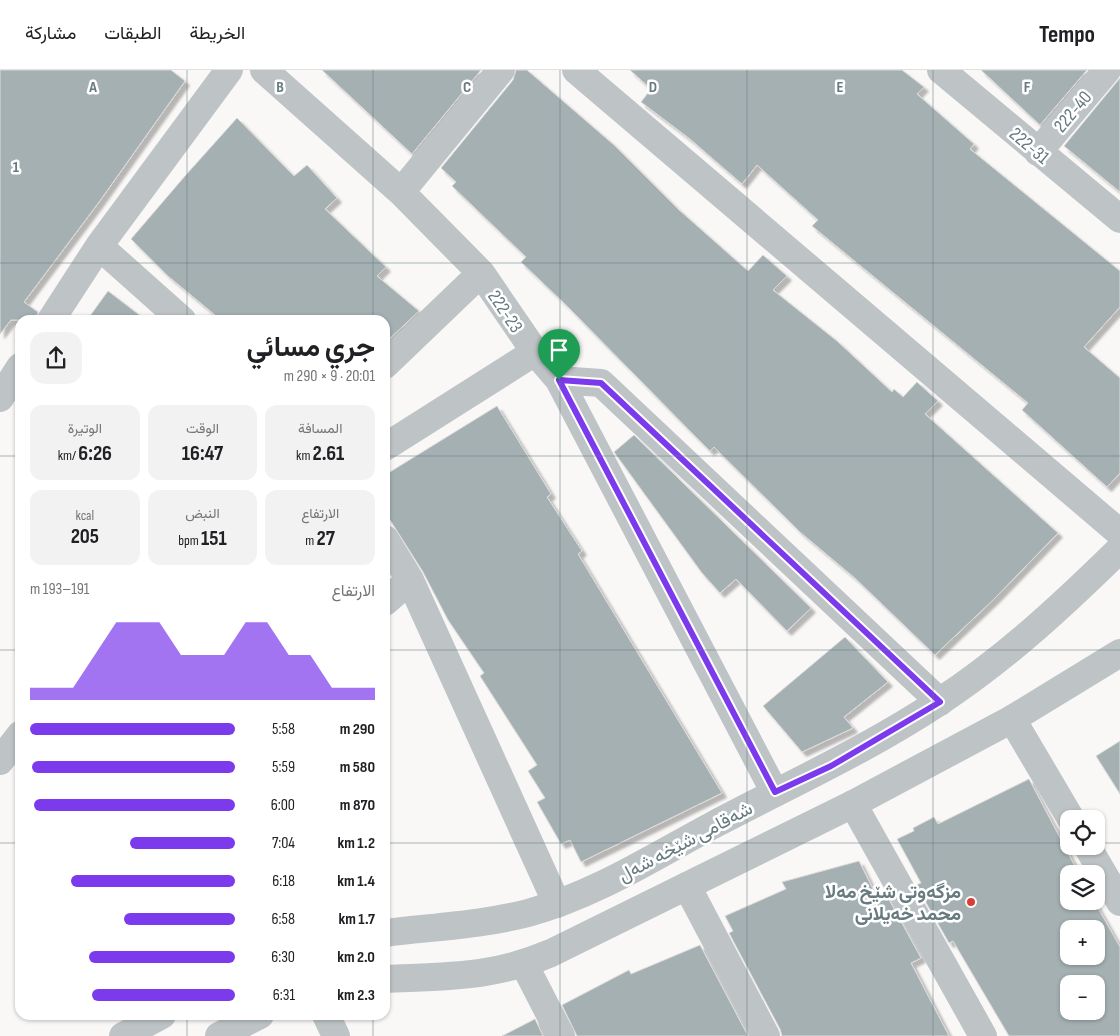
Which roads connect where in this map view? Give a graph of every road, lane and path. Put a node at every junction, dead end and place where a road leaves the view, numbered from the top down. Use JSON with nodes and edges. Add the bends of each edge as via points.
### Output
{"nodes":[{"id":1,"x":229,"y":70,"type":"edge"},
{"id":2,"x":264,"y":70,"type":"edge"},
{"id":3,"x":501,"y":70,"type":"edge"},
{"id":4,"x":576,"y":70,"type":"edge"},
{"id":5,"x":941,"y":70,"type":"edge"},
{"id":6,"x":1107,"y":70,"type":"edge"},
{"id":7,"x":1038,"y":152,"type":"junction"},
{"id":8,"x":401,"y":192,"type":"junction"},
{"id":9,"x":1120,"y":219,"type":"edge"},
{"id":10,"x":99,"y":246,"type":"junction"},
{"id":11,"x":480,"y":274,"type":"junction"},
{"id":12,"x":54,"y":315,"type":"edge"},
{"id":13,"x":176,"y":315,"type":"edge"},
{"id":14,"x":534,"y":352,"type":"junction"},
{"id":15,"x":390,"y":361,"type":"edge"},
{"id":16,"x":15,"y":375,"type":"edge"},
{"id":17,"x":559,"y":380,"type":"junction"},
{"id":18,"x":0,"y":398,"type":"edge"},
{"id":19,"x":390,"y":445,"type":"edge"},
{"id":20,"x":1120,"y":533,"type":"edge"},
{"id":21,"x":390,"y":547,"type":"edge"},
{"id":22,"x":1120,"y":549,"type":"edge"},
{"id":23,"x":410,"y":580,"type":"junction"},
{"id":24,"x":390,"y":598,"type":"edge"},
{"id":25,"x":1120,"y":653,"type":"edge"},
{"id":26,"x":940,"y":702,"type":"junction"},
{"id":27,"x":1012,"y":719,"type":"junction"},
{"id":28,"x":15,"y":742,"type":"edge"},
{"id":29,"x":0,"y":761,"type":"edge"},
{"id":30,"x":775,"y":792,"type":"junction"},
{"id":31,"x":853,"y":804,"type":"junction"},
{"id":32,"x":1066,"y":810,"type":"edge"},
{"id":33,"x":1092,"y":855,"type":"edge"},
{"id":34,"x":687,"y":886,"type":"junction"},
{"id":35,"x":1120,"y":902,"type":"edge"},
{"id":36,"x":557,"y":904,"type":"junction"},
{"id":37,"x":390,"y":932,"type":"edge"},
{"id":38,"x":524,"y":964,"type":"junction"},
{"id":39,"x":390,"y":979,"type":"edge"},
{"id":40,"x":152,"y":1020,"type":"edge"},
{"id":41,"x":244,"y":1020,"type":"edge"},
{"id":42,"x":328,"y":1020,"type":"edge"},
{"id":43,"x":222,"y":1027,"type":"edge"},
{"id":44,"x":122,"y":1036,"type":"edge"},
{"id":45,"x":336,"y":1036,"type":"edge"},
{"id":46,"x":561,"y":1036,"type":"edge"},
{"id":47,"x":766,"y":1036,"type":"edge"},
{"id":48,"x":983,"y":1036,"type":"edge"}],
"edges":[{"from":1,"to":10,"type":"street"},
{"from":2,"to":8,"type":"street","name":"222-23"},
{"from":3,"to":8,"type":"street"},
{"from":4,"to":20,"type":"street"},
{"from":5,"to":7,"type":"street","name":"222-31"},
{"from":6,"to":7,"type":"street","name":"222-40"},
{"from":7,"to":9,"type":"street","name":"222-31"},
{"from":8,"to":11,"type":"street","name":"222-23"},
{"from":10,"to":12,"type":"street"},
{"from":10,"to":13,"type":"street"},
{"from":11,"to":14,"type":"street","name":"222-23"},
{"from":11,"to":15,"type":"street"},
{"from":14,"to":17,"type":"street","name":"222-23"},
{"from":14,"to":19,"type":"street"},
{"from":16,"to":18,"type":"street"},
{"from":17,"to":26,"type":"street","via":[[601,383]]},
{"from":17,"to":30,"type":"street","name":"222-23"},
{"from":21,"to":23,"type":"street"},
{"from":22,"to":26,"type":"street","name":"شەقامی شێخه‌ شه‌ل","via":[[1045,622]]},
{"from":23,"to":24,"type":"street"},
{"from":23,"to":36,"type":"street"},
{"from":25,"to":27,"type":"street","name":"شەقامی شێخه‌ شه‌ل"},
{"from":26,"to":30,"type":"street","name":"شەقامی شێخه‌ شه‌ل","via":[[831,766]]},
{"from":27,"to":31,"type":"street","name":"شەقامی شێخه‌ شه‌ل"},
{"from":27,"to":32,"type":"street"},
{"from":28,"to":29,"type":"street"},
{"from":30,"to":36,"type":"street","name":"شەقامی شێخه‌ شه‌ل","via":[[600,885]]},
{"from":31,"to":34,"type":"street","name":"شەقامی شێخه‌ شه‌ل"},
{"from":31,"to":48,"type":"street"},
{"from":33,"to":35,"type":"street"},
{"from":34,"to":38,"type":"street","name":"شەقامی شێخه‌ شه‌ل"},
{"from":34,"to":47,"type":"street"},
{"from":36,"to":37,"type":"street","name":"شەقامی شێخه‌ شه‌ل","via":[[497,920]]},
{"from":38,"to":39,"type":"street","name":"شەقامی شێخه‌ شه‌ل","via":[[475,975]]},
{"from":38,"to":46,"type":"street"},
{"from":40,"to":44,"type":"street"},
{"from":41,"to":43,"type":"street"},
{"from":42,"to":45,"type":"street"}]}
